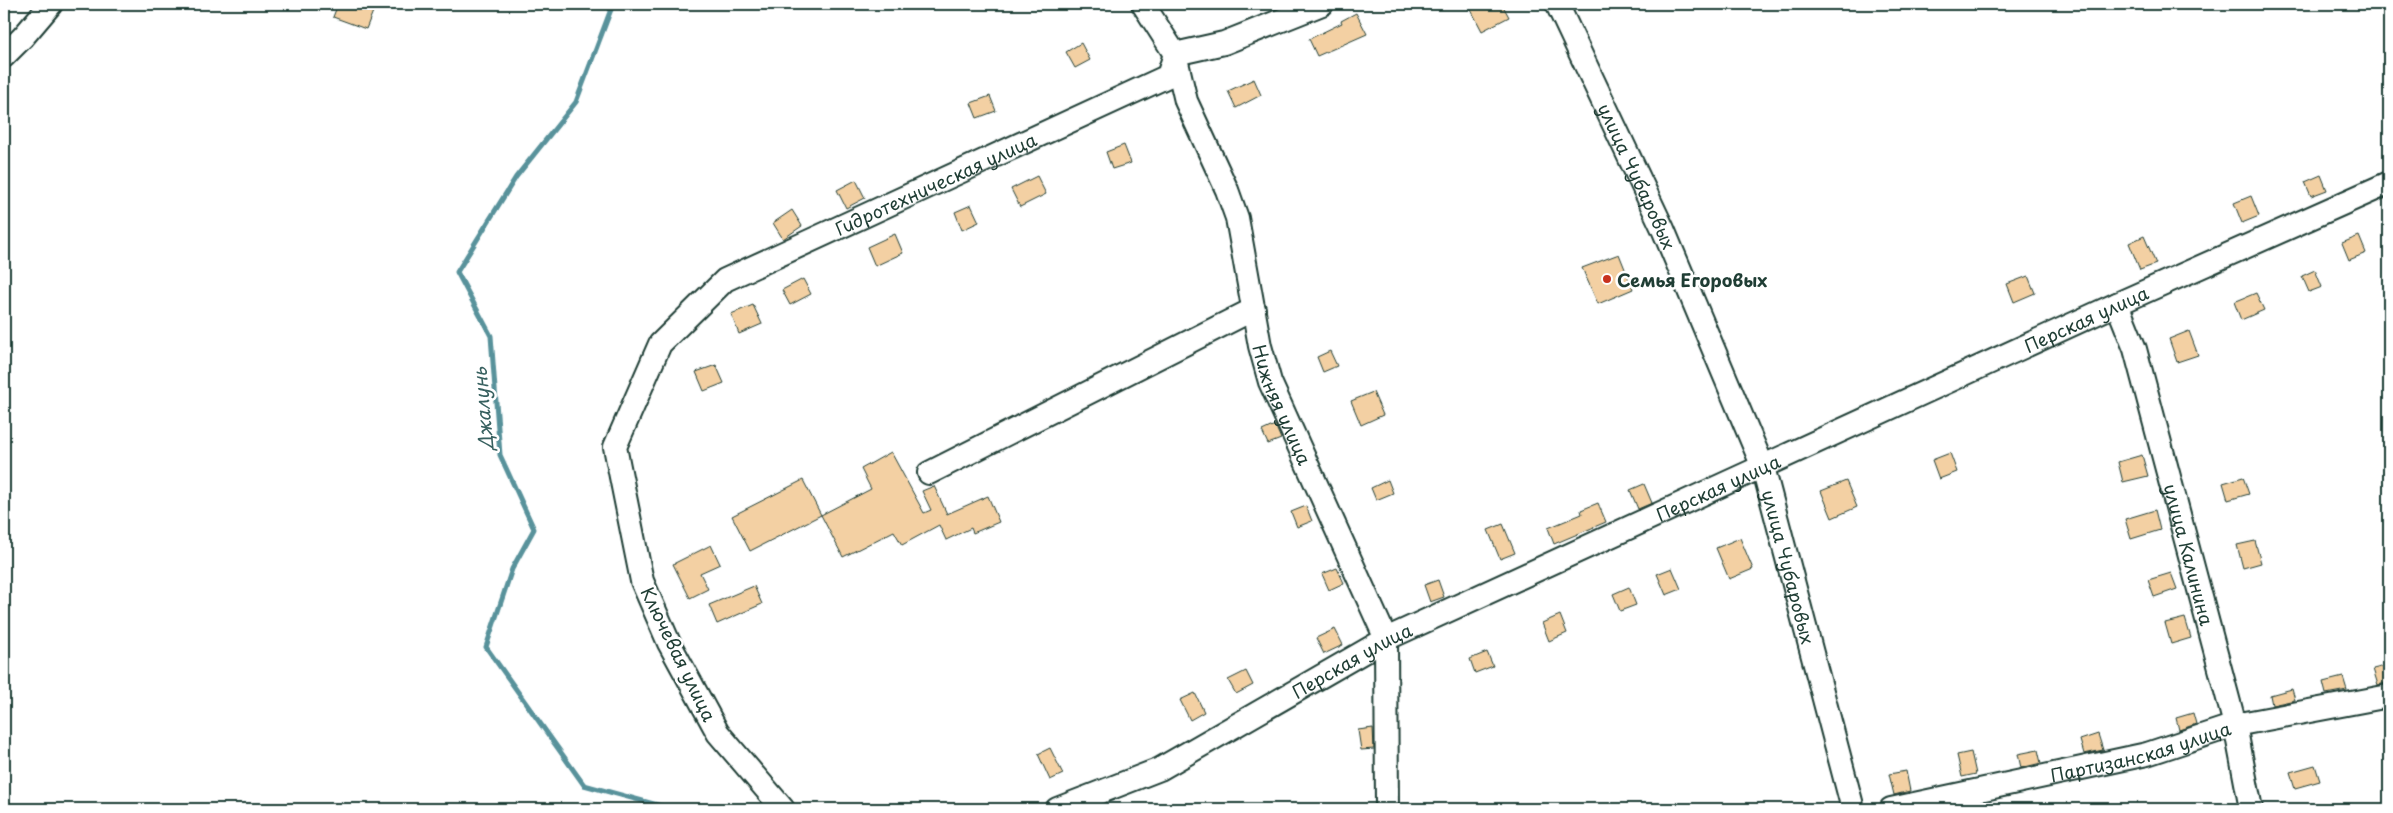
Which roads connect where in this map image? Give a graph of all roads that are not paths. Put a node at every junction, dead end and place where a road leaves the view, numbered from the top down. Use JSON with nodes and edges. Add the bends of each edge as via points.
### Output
{"nodes":[{"id":1,"x":51,"y":4,"type":"edge"},
{"id":2,"x":1143,"y":4,"type":"edge"},
{"id":3,"x":1322,"y":4,"type":"edge"},
{"id":4,"x":1557,"y":4,"type":"edge"},
{"id":5,"x":1175,"y":54,"type":"junction"},
{"id":6,"x":4,"y":56,"type":"edge"},
{"id":7,"x":2389,"y":183,"type":"edge"},
{"id":8,"x":2117,"y":304,"type":"junction"},
{"id":9,"x":1254,"y":309,"type":"junction"},
{"id":10,"x":615,"y":447,"type":"joint"},
{"id":11,"x":1764,"y":467,"type":"junction"},
{"id":12,"x":929,"y":473,"type":"dead end"},
{"id":13,"x":1386,"y":639,"type":"junction"},
{"id":14,"x":2389,"y":696,"type":"edge"},
{"id":15,"x":2235,"y":726,"type":"junction"},
{"id":16,"x":783,"y":809,"type":"edge"},
{"id":17,"x":1057,"y":809,"type":"edge"},
{"id":18,"x":1387,"y":809,"type":"edge"},
{"id":19,"x":1853,"y":809,"type":"edge"},
{"id":20,"x":1891,"y":809,"type":"edge"},
{"id":21,"x":2251,"y":809,"type":"edge"}],
"edges":[{"from":1,"to":6,"type":"street"},
{"from":2,"to":5,"type":"street","name":"Нижняя улица"},
{"from":3,"to":5,"type":"street","via":[[1224,43]]},
{"from":4,"to":11,"type":"street","name":"улица Чубаровых","via":[[1663,230]]},
{"from":5,"to":9,"type":"street","name":"Нижняя улица","via":[[1186,101],[1228,190],[1237,218]]},
{"from":5,"to":10,"type":"street","name":"Гидротехническая улица","via":[[1168,76],[725,280],[660,344]]},
{"from":7,"to":8,"type":"street","name":"Перская улица"},
{"from":8,"to":11,"type":"street","name":"Перская улица"},
{"from":8,"to":15,"type":"street","name":"улица Калинина","via":[[2135,349]]},
{"from":9,"to":12,"type":"street"},
{"from":9,"to":13,"type":"street","name":"Нижняя улица","via":[[1270,382]]},
{"from":10,"to":16,"type":"street","name":"Ключевая улица","via":[[642,581],[669,643],[718,733]]},
{"from":11,"to":13,"type":"street","name":"Перская улица"},
{"from":11,"to":19,"type":"street","name":"улица Чубаровых"},
{"from":13,"to":17,"type":"street","name":"Перская улица","via":[[1160,769]]},
{"from":13,"to":18,"type":"street","name":"Нижняя улица"},
{"from":14,"to":15,"type":"street","name":"Партизанская улица"},
{"from":15,"to":20,"type":"street","name":"Партизанская улица","via":[[2147,754]]},
{"from":15,"to":21,"type":"street","name":"улица Калинина"}]}
